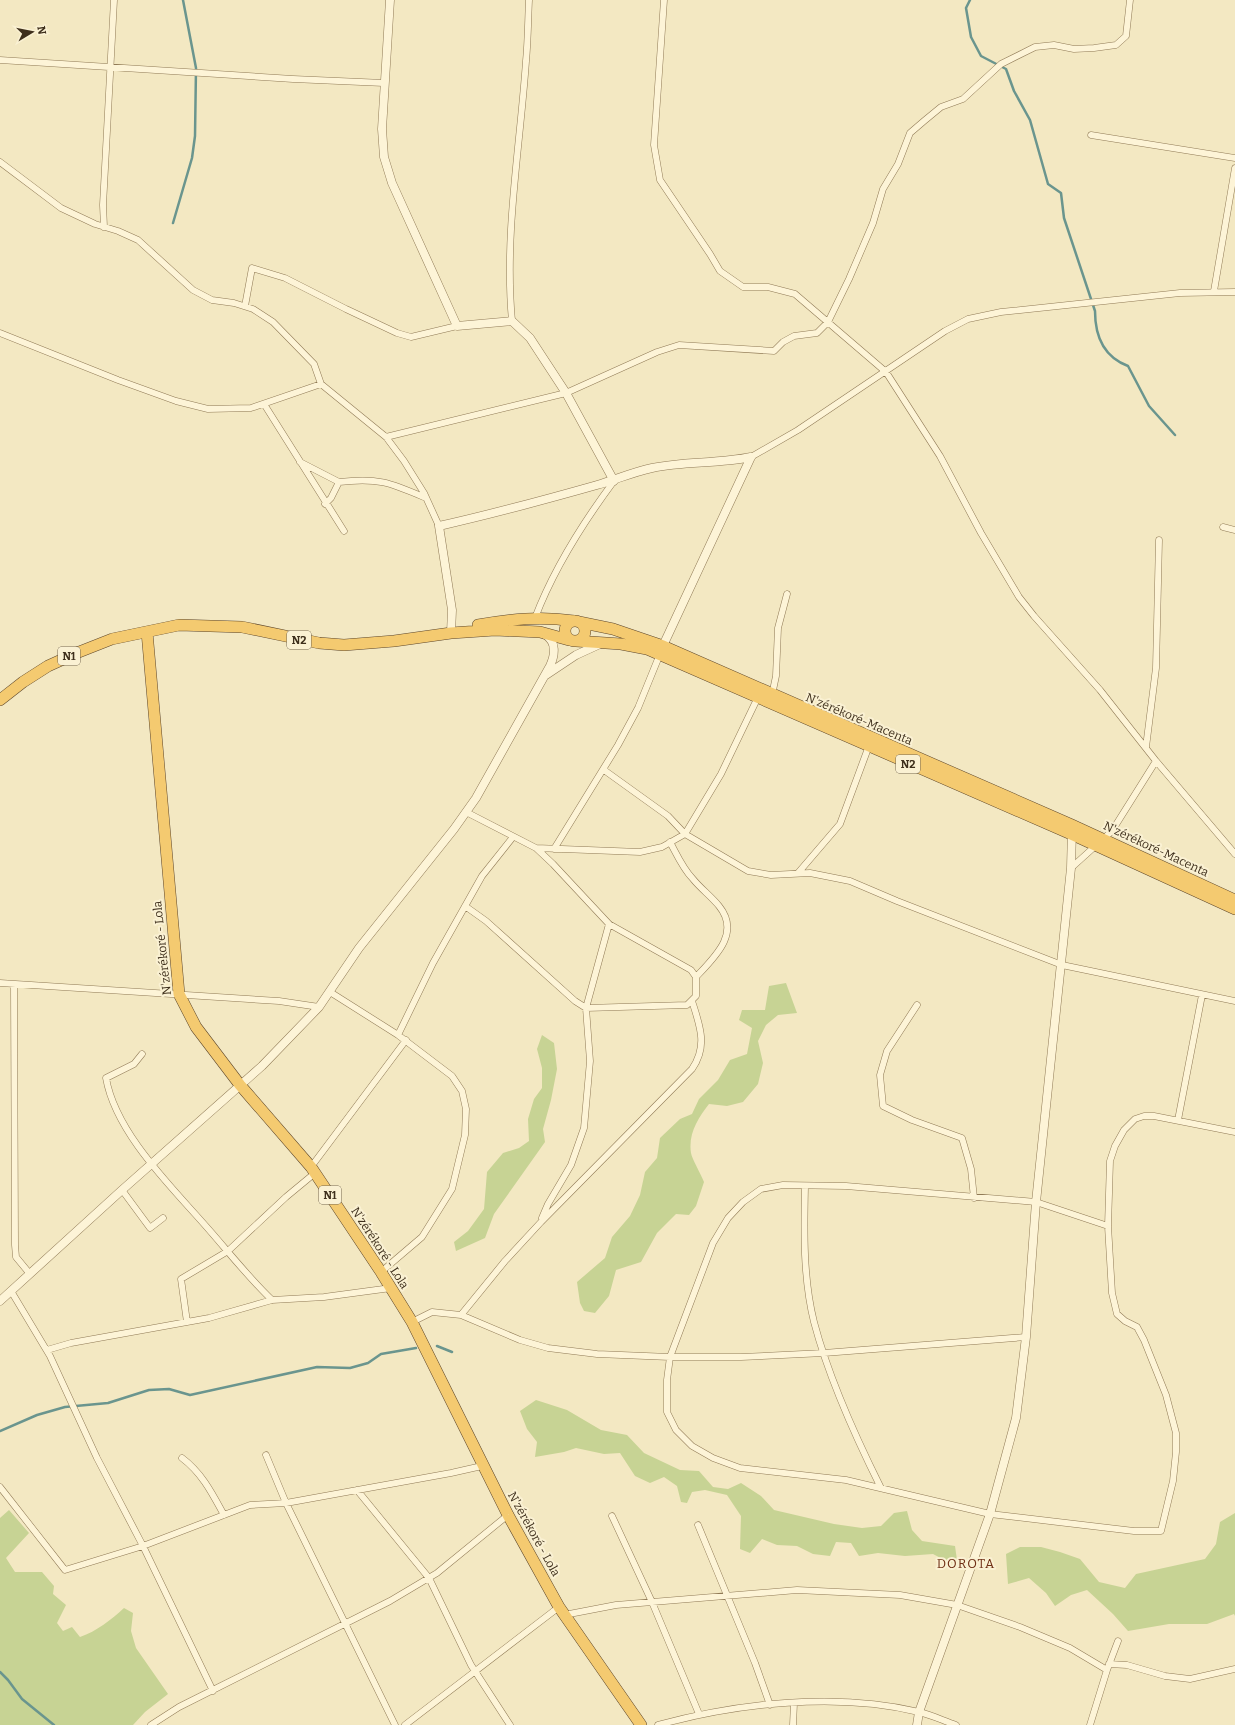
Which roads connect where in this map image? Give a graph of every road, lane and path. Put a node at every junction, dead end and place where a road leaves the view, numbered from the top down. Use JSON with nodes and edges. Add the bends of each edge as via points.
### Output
{"nodes":[{"id":1,"x":114,"y":0,"type":"edge"},
{"id":2,"x":390,"y":0,"type":"edge"},
{"id":3,"x":528,"y":0,"type":"edge"},
{"id":4,"x":664,"y":0,"type":"edge"},
{"id":5,"x":1130,"y":0,"type":"edge"},
{"id":6,"x":0,"y":60,"type":"edge"},
{"id":7,"x":112,"y":68,"type":"junction"},
{"id":8,"x":384,"y":83,"type":"junction"},
{"id":9,"x":1091,"y":135,"type":"dead end"},
{"id":10,"x":1235,"y":158,"type":"edge"},
{"id":11,"x":0,"y":162,"type":"edge"},
{"id":12,"x":1235,"y":168,"type":"edge"},
{"id":13,"x":104,"y":227,"type":"junction"},
{"id":14,"x":1214,"y":291,"type":"junction"},
{"id":15,"x":1235,"y":292,"type":"edge"},
{"id":16,"x":246,"y":306,"type":"junction"},
{"id":17,"x":512,"y":321,"type":"junction"},
{"id":18,"x":828,"y":322,"type":"junction"},
{"id":19,"x":457,"y":326,"type":"junction"},
{"id":20,"x":0,"y":333,"type":"edge"},
{"id":21,"x":886,"y":372,"type":"junction"},
{"id":22,"x":321,"y":384,"type":"junction"},
{"id":23,"x":566,"y":393,"type":"junction"},
{"id":24,"x":264,"y":404,"type":"junction"},
{"id":25,"x":386,"y":437,"type":"junction"},
{"id":26,"x":751,"y":457,"type":"junction"},
{"id":27,"x":300,"y":461,"type":"junction"},
{"id":28,"x":614,"y":480,"type":"junction"},
{"id":29,"x":339,"y":482,"type":"junction"},
{"id":30,"x":426,"y":498,"type":"junction"},
{"id":31,"x":326,"y":504,"type":"junction"},
{"id":32,"x":439,"y":526,"type":"junction"},
{"id":33,"x":1223,"y":527,"type":"dead end"},
{"id":34,"x":1235,"y":530,"type":"edge"},
{"id":35,"x":344,"y":531,"type":"dead end"},
{"id":36,"x":1159,"y":540,"type":"dead end"},
{"id":37,"x":787,"y":594,"type":"dead end"},
{"id":38,"x":535,"y":618,"type":"junction"},
{"id":39,"x":576,"y":621,"type":"junction"},
{"id":40,"x":147,"y":632,"type":"junction"},
{"id":41,"x":540,"y":632,"type":"junction"},
{"id":42,"x":451,"y":633,"type":"junction"},
{"id":43,"x":572,"y":641,"type":"junction"},
{"id":44,"x":605,"y":643,"type":"junction"},
{"id":45,"x":661,"y":650,"type":"junction"},
{"id":46,"x":544,"y":677,"type":"junction"},
{"id":47,"x":759,"y":694,"type":"junction"},
{"id":48,"x":772,"y":695,"type":"junction"},
{"id":49,"x":0,"y":700,"type":"edge"},
{"id":50,"x":870,"y":742,"type":"junction"},
{"id":51,"x":1146,"y":747,"type":"junction"},
{"id":52,"x":1156,"y":761,"type":"junction"},
{"id":53,"x":604,"y":770,"type":"junction"},
{"id":54,"x":466,"y":812,"type":"junction"},
{"id":55,"x":1072,"y":829,"type":"junction"},
{"id":56,"x":685,"y":834,"type":"junction"},
{"id":57,"x":513,"y":838,"type":"junction"},
{"id":58,"x":670,"y":842,"type":"junction"},
{"id":59,"x":1099,"y":842,"type":"junction"},
{"id":60,"x":536,"y":848,"type":"junction"},
{"id":61,"x":554,"y":849,"type":"junction"},
{"id":62,"x":1235,"y":854,"type":"edge"},
{"id":63,"x":1071,"y":868,"type":"junction"},
{"id":64,"x":798,"y":873,"type":"junction"},
{"id":65,"x":1235,"y":900,"type":"edge"},
{"id":66,"x":465,"y":906,"type":"junction"},
{"id":67,"x":1235,"y":909,"type":"edge"},
{"id":68,"x":609,"y":924,"type":"junction"},
{"id":69,"x":1062,"y":965,"type":"junction"},
{"id":70,"x":696,"y":977,"type":"junction"},
{"id":71,"x":0,"y":983,"type":"edge"},
{"id":72,"x":14,"y":984,"type":"junction"},
{"id":73,"x":330,"y":992,"type":"junction"},
{"id":74,"x":179,"y":994,"type":"junction"},
{"id":75,"x":1202,"y":995,"type":"junction"},
{"id":76,"x":692,"y":1001,"type":"junction"},
{"id":77,"x":1235,"y":1001,"type":"edge"},
{"id":78,"x":917,"y":1006,"type":"dead end"},
{"id":79,"x":319,"y":1007,"type":"junction"},
{"id":80,"x":586,"y":1008,"type":"junction"},
{"id":81,"x":398,"y":1035,"type":"junction"},
{"id":82,"x":406,"y":1040,"type":"junction"},
{"id":83,"x":142,"y":1054,"type":"dead end"},
{"id":84,"x":240,"y":1085,"type":"junction"},
{"id":85,"x":1178,"y":1120,"type":"junction"},
{"id":86,"x":1235,"y":1132,"type":"edge"},
{"id":87,"x":152,"y":1163,"type":"junction"},
{"id":88,"x":313,"y":1170,"type":"junction"},
{"id":89,"x":805,"y":1186,"type":"junction"},
{"id":90,"x":122,"y":1190,"type":"junction"},
{"id":91,"x":974,"y":1198,"type":"junction"},
{"id":92,"x":1036,"y":1202,"type":"junction"},
{"id":93,"x":163,"y":1218,"type":"dead end"},
{"id":94,"x":541,"y":1222,"type":"junction"},
{"id":95,"x":1108,"y":1226,"type":"junction"},
{"id":96,"x":228,"y":1251,"type":"junction"},
{"id":97,"x":381,"y":1272,"type":"junction"},
{"id":98,"x":30,"y":1274,"type":"junction"},
{"id":99,"x":391,"y":1288,"type":"junction"},
{"id":100,"x":11,"y":1291,"type":"junction"},
{"id":101,"x":272,"y":1300,"type":"junction"},
{"id":102,"x":0,"y":1301,"type":"edge"},
{"id":103,"x":461,"y":1315,"type":"junction"},
{"id":104,"x":187,"y":1322,"type":"junction"},
{"id":105,"x":412,"y":1322,"type":"junction"},
{"id":106,"x":1026,"y":1337,"type":"junction"},
{"id":107,"x":47,"y":1350,"type":"junction"},
{"id":108,"x":824,"y":1353,"type":"junction"},
{"id":109,"x":670,"y":1357,"type":"junction"},
{"id":110,"x":266,"y":1455,"type":"dead end"},
{"id":111,"x":182,"y":1458,"type":"dead end"},
{"id":112,"x":482,"y":1466,"type":"junction"},
{"id":113,"x":0,"y":1487,"type":"edge"},
{"id":114,"x":881,"y":1488,"type":"junction"},
{"id":115,"x":357,"y":1490,"type":"junction"},
{"id":116,"x":286,"y":1503,"type":"junction"},
{"id":117,"x":990,"y":1514,"type":"junction"},
{"id":118,"x":224,"y":1515,"type":"junction"},
{"id":119,"x":508,"y":1515,"type":"junction"},
{"id":120,"x":612,"y":1516,"type":"dead end"},
{"id":121,"x":698,"y":1524,"type":"dead end"},
{"id":122,"x":143,"y":1546,"type":"junction"},
{"id":123,"x":429,"y":1578,"type":"junction"},
{"id":124,"x":726,"y":1595,"type":"junction"},
{"id":125,"x":652,"y":1602,"type":"junction"},
{"id":126,"x":957,"y":1605,"type":"junction"},
{"id":127,"x":562,"y":1611,"type":"junction"},
{"id":128,"x":346,"y":1623,"type":"junction"},
{"id":129,"x":1118,"y":1641,"type":"dead end"},
{"id":130,"x":1108,"y":1667,"type":"junction"},
{"id":131,"x":1235,"y":1669,"type":"edge"},
{"id":132,"x":475,"y":1672,"type":"junction"},
{"id":133,"x":213,"y":1691,"type":"junction"},
{"id":134,"x":794,"y":1703,"type":"junction"},
{"id":135,"x":770,"y":1705,"type":"junction"},
{"id":136,"x":919,"y":1712,"type":"junction"},
{"id":137,"x":699,"y":1714,"type":"junction"},
{"id":138,"x":152,"y":1725,"type":"edge"},
{"id":139,"x":395,"y":1725,"type":"edge"},
{"id":140,"x":405,"y":1725,"type":"edge"},
{"id":141,"x":510,"y":1725,"type":"edge"},
{"id":142,"x":641,"y":1725,"type":"edge"},
{"id":143,"x":658,"y":1725,"type":"edge"},
{"id":144,"x":793,"y":1725,"type":"edge"},
{"id":145,"x":917,"y":1725,"type":"edge"},
{"id":146,"x":956,"y":1725,"type":"edge"},
{"id":147,"x":1090,"y":1725,"type":"edge"}],
"edges":[{"from":1,"to":7,"type":"street"},
{"from":2,"to":8,"type":"street"},
{"from":3,"to":17,"type":"street","via":[[526,60],[509,246]]},
{"from":4,"to":18,"type":"street","via":[[654,145],[660,180],[720,272],[743,287],[768,287],[795,294]]},
{"from":5,"to":18,"type":"street","via":[[1126,36],[1116,45],[1074,49],[1054,45],[1035,47],[1001,64],[963,99],[941,107],[910,133],[898,164],[883,189],[873,223]]},
{"from":6,"to":7,"type":"street"},
{"from":7,"to":8,"type":"street"},
{"from":7,"to":13,"type":"street","via":[[103,205]]},
{"from":8,"to":19,"type":"street","via":[[384,157],[392,183]]},
{"from":9,"to":10,"type":"street"},
{"from":11,"to":13,"type":"street","via":[[61,208]]},
{"from":12,"to":14,"type":"street"},
{"from":13,"to":16,"type":"street","via":[[138,240],[193,290],[212,300]]},
{"from":14,"to":15,"type":"street"},
{"from":14,"to":21,"type":"street","via":[[1001,312],[968,319],[945,331]]},
{"from":16,"to":19,"type":"street","via":[[252,268],[285,278],[346,310],[411,337]]},
{"from":16,"to":22,"type":"street","via":[[273,322],[314,364]]},
{"from":17,"to":19,"type":"street"},
{"from":17,"to":23,"type":"street","via":[[530,338]]},
{"from":18,"to":21,"type":"street"},
{"from":18,"to":23,"type":"street","via":[[817,332],[794,336],[774,350],[679,345],[657,352]]},
{"from":20,"to":24,"type":"street","via":[[176,401],[208,409],[228,410]]},
{"from":21,"to":26,"type":"street","via":[[798,430]]},
{"from":21,"to":51,"type":"street","via":[[940,456],[1019,597]]},
{"from":22,"to":24,"type":"street"},
{"from":22,"to":25,"type":"street"},
{"from":23,"to":25,"type":"street"},
{"from":23,"to":28,"type":"street"},
{"from":24,"to":27,"type":"street"},
{"from":25,"to":30,"type":"street"},
{"from":26,"to":28,"type":"street","via":[[651,468]]},
{"from":26,"to":45,"type":"street"},
{"from":27,"to":29,"type":"street"},
{"from":27,"to":31,"type":"street"},
{"from":28,"to":32,"type":"street","via":[[500,513]]},
{"from":28,"to":38,"type":"street","via":[[582,524],[561,560]]},
{"from":29,"to":30,"type":"street","via":[[368,479],[388,482]]},
{"from":29,"to":31,"type":"street"},
{"from":30,"to":32,"type":"street"},
{"from":31,"to":35,"type":"street"},
{"from":32,"to":42,"type":"street","via":[[452,610]]},
{"from":33,"to":34,"type":"street"},
{"from":36,"to":51,"type":"street","via":[[1156,668]]},
{"from":37,"to":48,"type":"street","via":[[778,628],[776,676]]},
{"from":38,"to":39,"type":"highway","number":"N2"},
{"from":38,"to":42,"type":"highway","number":"N2","via":[[478,625]]},
{"from":39,"to":43,"type":"highway","via":[[568,624],[565,630],[566,636]]},
{"from":39,"to":43,"type":"highway","via":[[583,626],[585,632],[582,638]]},
{"from":39,"to":45,"type":"highway","number":"N2","via":[[613,629]]},
{"from":40,"to":42,"type":"highway","number":"N2","via":[[179,625],[242,628],[318,643],[344,645]]},
{"from":40,"to":49,"type":"highway","number":"N1","via":[[112,639],[48,666]]},
{"from":40,"to":74,"type":"highway","name":"N'zérékoré - Lola","number":"N1"},
{"from":41,"to":42,"type":"highway","number":"N2","via":[[495,630]]},
{"from":41,"to":43,"type":"highway","number":"N2"},
{"from":41,"to":46,"type":"street","via":[[550,638],[555,651]]},
{"from":43,"to":44,"type":"highway","number":"N2"},
{"from":44,"to":45,"type":"highway","number":"N2"},
{"from":44,"to":46,"type":"street","via":[[576,655]]},
{"from":45,"to":47,"type":"highway","number":"N2"},
{"from":45,"to":53,"type":"street","via":[[638,708]]},
{"from":46,"to":54,"type":"street"},
{"from":47,"to":48,"type":"highway","name":"N'zérékoré-Macenta","number":"N2"},
{"from":47,"to":50,"type":"highway","number":"N2"},
{"from":47,"to":56,"type":"street","via":[[721,774]]},
{"from":48,"to":50,"type":"highway","name":"N'zérékoré-Macenta","number":"N2"},
{"from":50,"to":55,"type":"highway","number":"N2"},
{"from":50,"to":64,"type":"street","via":[[840,824]]},
{"from":51,"to":52,"type":"street"},
{"from":52,"to":59,"type":"street","via":[[1120,821]]},
{"from":52,"to":62,"type":"street"},
{"from":53,"to":56,"type":"street","via":[[668,816]]},
{"from":53,"to":61,"type":"street"},
{"from":54,"to":57,"type":"street"},
{"from":54,"to":73,"type":"street","via":[[359,948]]},
{"from":55,"to":59,"type":"highway","number":"N2"},
{"from":55,"to":63,"type":"street"},
{"from":56,"to":58,"type":"street"},
{"from":56,"to":64,"type":"street","via":[[748,871],[770,875]]},
{"from":57,"to":60,"type":"street"},
{"from":57,"to":66,"type":"street","via":[[482,876]]},
{"from":58,"to":61,"type":"street","via":[[662,847],[640,852]]},
{"from":58,"to":70,"type":"street","via":[[691,878],[718,904],[728,922],[724,942]]},
{"from":59,"to":63,"type":"street"},
{"from":59,"to":65,"type":"highway","name":"N'zérékoré-Macenta","number":"N2"},
{"from":59,"to":67,"type":"highway","number":"N2"},
{"from":60,"to":61,"type":"street"},
{"from":60,"to":68,"type":"street"},
{"from":63,"to":69,"type":"street"},
{"from":64,"to":69,"type":"street","via":[[850,880],[897,901]]},
{"from":66,"to":80,"type":"street","via":[[486,921]]},
{"from":66,"to":81,"type":"street","via":[[433,963]]},
{"from":68,"to":70,"type":"street","via":[[691,970]]},
{"from":68,"to":80,"type":"street"},
{"from":69,"to":75,"type":"street"},
{"from":69,"to":92,"type":"street"},
{"from":70,"to":76,"type":"street","via":[[698,985]]},
{"from":71,"to":72,"type":"street"},
{"from":72,"to":74,"type":"street"},
{"from":72,"to":98,"type":"street","via":[[15,1245],[16,1257]]},
{"from":73,"to":79,"type":"street"},
{"from":73,"to":81,"type":"street"},
{"from":74,"to":79,"type":"street","via":[[279,1001]]},
{"from":74,"to":84,"type":"highway","name":"N'zérékoré - Lola","number":"N1","via":[[196,1027]]},
{"from":75,"to":77,"type":"street"},
{"from":75,"to":85,"type":"street"},
{"from":76,"to":80,"type":"street","via":[[687,1005]]},
{"from":76,"to":94,"type":"street","via":[[702,1032],[700,1054],[695,1065]]},
{"from":78,"to":91,"type":"street","via":[[887,1051],[880,1075],[883,1106],[912,1120],[962,1138],[971,1169]]},
{"from":79,"to":84,"type":"street"},
{"from":80,"to":94,"type":"street","via":[[590,1061],[584,1128],[571,1165],[548,1204]]},
{"from":81,"to":82,"type":"street"},
{"from":82,"to":88,"type":"street"},
{"from":82,"to":97,"type":"street","via":[[452,1076],[462,1091],[466,1109],[465,1135],[452,1189],[437,1215],[422,1237]]},
{"from":83,"to":87,"type":"street","via":[[134,1064],[106,1078],[122,1121]]},
{"from":84,"to":87,"type":"street"},
{"from":84,"to":88,"type":"highway","name":"N'zérékoré - Lola","number":"N1"},
{"from":85,"to":86,"type":"street"},
{"from":85,"to":95,"type":"street","via":[[1144,1116],[1135,1119],[1124,1130],[1110,1161]]},
{"from":87,"to":90,"type":"street"},
{"from":87,"to":96,"type":"street"},
{"from":88,"to":96,"type":"street"},
{"from":88,"to":97,"type":"highway","name":"N'zérékoré - Lola","number":"N1"},
{"from":89,"to":91,"type":"street","via":[[846,1186]]},
{"from":89,"to":108,"type":"street","via":[[806,1259],[814,1320]]},
{"from":89,"to":109,"type":"street","via":[[783,1185],[761,1189],[743,1202],[728,1218],[713,1244]]},
{"from":90,"to":93,"type":"street","via":[[150,1228]]},
{"from":90,"to":98,"type":"street"},
{"from":91,"to":92,"type":"street"},
{"from":92,"to":95,"type":"street"},
{"from":92,"to":106,"type":"street"},
{"from":94,"to":103,"type":"street"},
{"from":95,"to":117,"type":"street","via":[[1112,1294],[1117,1314],[1136,1327],[1144,1340],[1174,1421],[1176,1452],[1161,1531],[1134,1531]]},
{"from":96,"to":101,"type":"street"},
{"from":96,"to":104,"type":"street","via":[[182,1279]]},
{"from":97,"to":99,"type":"highway","name":"N'zérékoré - Lola","number":"N1"},
{"from":98,"to":100,"type":"street"},
{"from":99,"to":101,"type":"street","via":[[324,1297]]},
{"from":99,"to":105,"type":"highway","name":"N'zérékoré - Lola","number":"N1"},
{"from":100,"to":102,"type":"street"},
{"from":100,"to":107,"type":"street"},
{"from":101,"to":104,"type":"street"},
{"from":103,"to":105,"type":"street","via":[[432,1312]]},
{"from":103,"to":109,"type":"street","via":[[520,1340],[548,1348],[597,1354]]},
{"from":104,"to":107,"type":"street","via":[[71,1343]]},
{"from":105,"to":112,"type":"highway","name":"N'zérékoré - Lola","number":"N1"},
{"from":106,"to":108,"type":"street"},
{"from":106,"to":117,"type":"street","via":[[1016,1418]]},
{"from":107,"to":122,"type":"street","via":[[97,1458]]},
{"from":108,"to":109,"type":"street"},
{"from":108,"to":114,"type":"street","via":[[864,1455]]},
{"from":109,"to":114,"type":"street","via":[[667,1412],[676,1430],[692,1446],[713,1458],[740,1468],[846,1480]]},
{"from":110,"to":116,"type":"street"},
{"from":111,"to":118,"type":"street","via":[[194,1467],[210,1488]]},
{"from":112,"to":115,"type":"street"},
{"from":112,"to":119,"type":"highway","name":"N'zérékoré - Lola","number":"N1"},
{"from":113,"to":122,"type":"street","via":[[65,1570]]},
{"from":114,"to":117,"type":"street"},
{"from":115,"to":116,"type":"street"},
{"from":115,"to":123,"type":"street"},
{"from":116,"to":118,"type":"street","via":[[250,1505]]},
{"from":116,"to":128,"type":"street"},
{"from":117,"to":126,"type":"street"},
{"from":118,"to":122,"type":"street"},
{"from":119,"to":123,"type":"street"},
{"from":119,"to":127,"type":"highway","name":"N'zérékoré - Lola","number":"N1"},
{"from":120,"to":125,"type":"street"},
{"from":121,"to":124,"type":"street"},
{"from":122,"to":133,"type":"street"},
{"from":123,"to":128,"type":"street"},
{"from":123,"to":132,"type":"street"},
{"from":124,"to":125,"type":"street"},
{"from":124,"to":126,"type":"street","via":[[797,1590],[845,1591],[900,1595]]},
{"from":124,"to":135,"type":"street"},
{"from":125,"to":127,"type":"street"},
{"from":125,"to":137,"type":"street"},
{"from":126,"to":130,"type":"street","via":[[1020,1627]]},
{"from":126,"to":136,"type":"street"},
{"from":127,"to":132,"type":"street"},
{"from":127,"to":142,"type":"highway","name":"N'zérékoré - Lola","number":"N1"},
{"from":128,"to":133,"type":"street"},
{"from":128,"to":139,"type":"street"},
{"from":129,"to":130,"type":"street"},
{"from":130,"to":131,"type":"street","via":[[1127,1665],[1164,1676],[1190,1679]]},
{"from":130,"to":147,"type":"street"},
{"from":132,"to":140,"type":"street"},
{"from":132,"to":141,"type":"street"},
{"from":133,"to":138,"type":"street","via":[[179,1707]]},
{"from":134,"to":135,"type":"street"},
{"from":134,"to":136,"type":"street","via":[[856,1702]]},
{"from":134,"to":144,"type":"street"},
{"from":135,"to":137,"type":"street"},
{"from":136,"to":145,"type":"street"},
{"from":136,"to":146,"type":"street"},
{"from":137,"to":143,"type":"street"}]}
